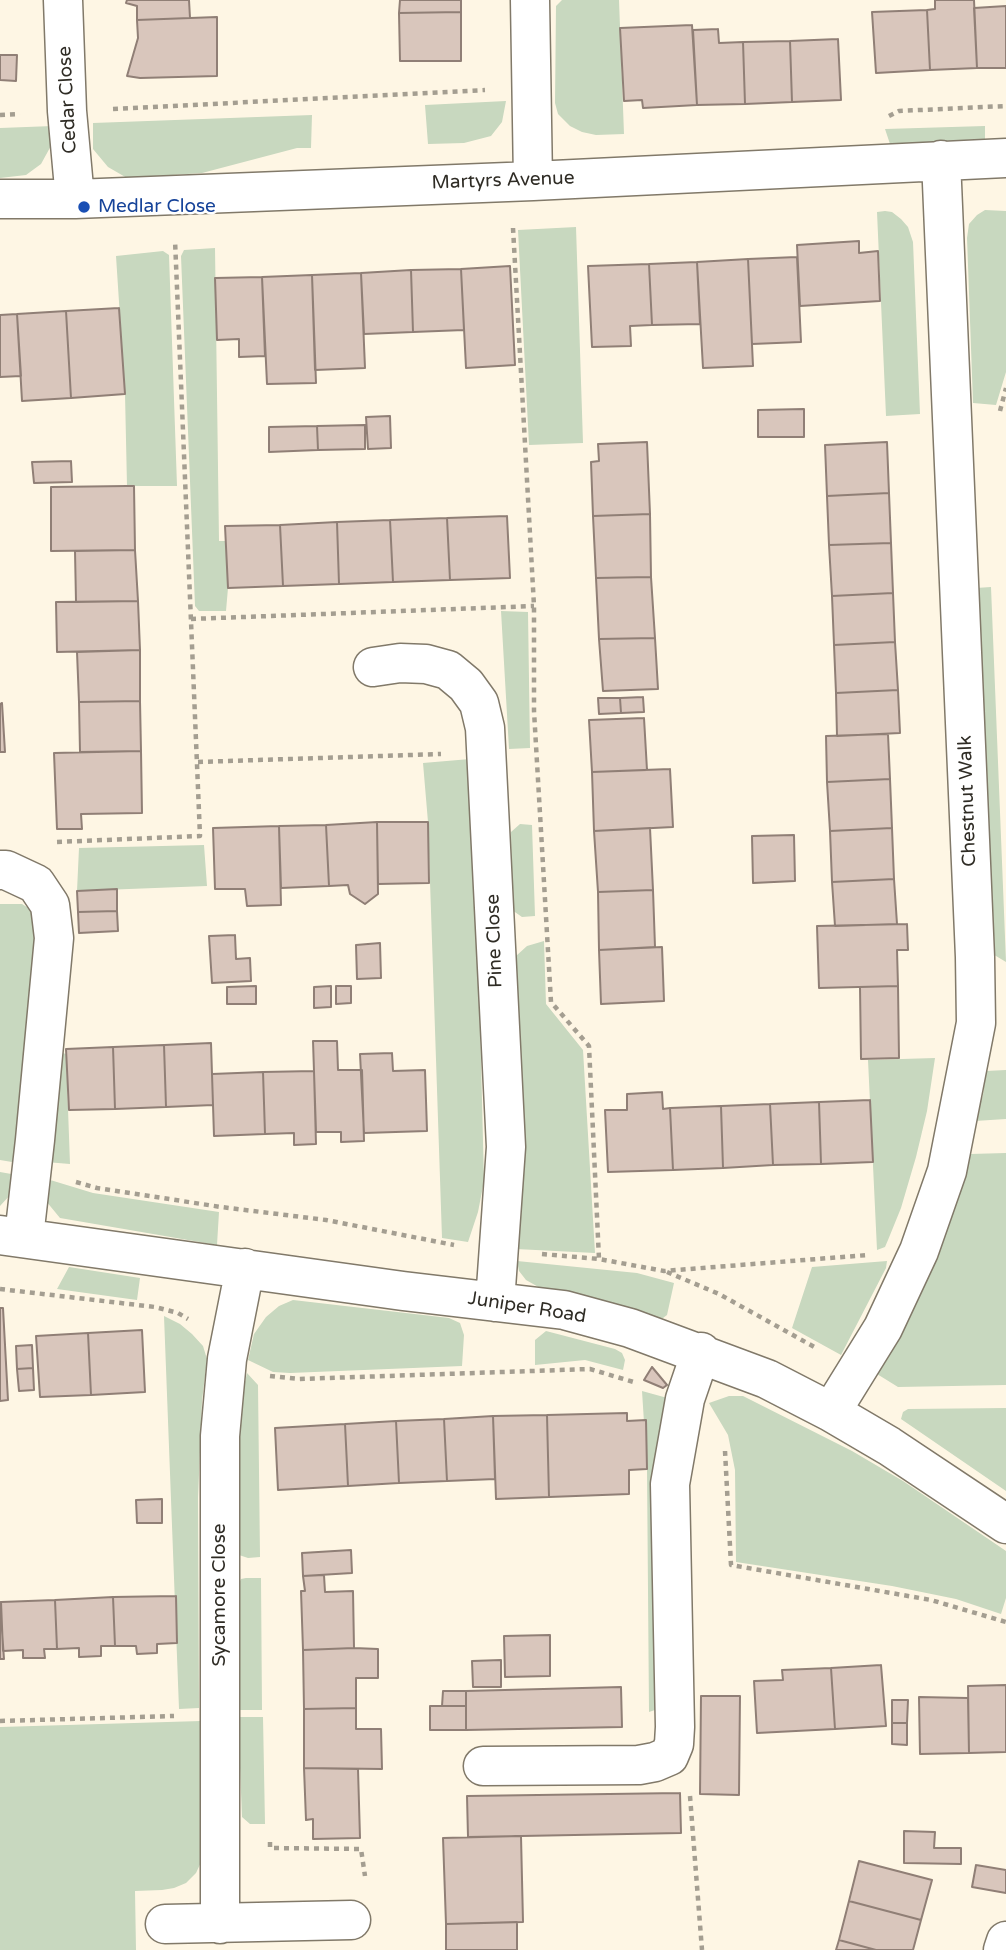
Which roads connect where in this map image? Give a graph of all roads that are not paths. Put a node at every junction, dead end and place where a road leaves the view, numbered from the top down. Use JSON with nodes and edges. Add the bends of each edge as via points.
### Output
{"nodes":[{"id":1,"x":63,"y":0,"type":"edge"},
{"id":2,"x":530,"y":0,"type":"edge"},
{"id":3,"x":1006,"y":158,"type":"edge"},
{"id":4,"x":940,"y":160,"type":"junction"},
{"id":5,"x":522,"y":181,"type":"junction"},
{"id":6,"x":0,"y":199,"type":"edge"},
{"id":7,"x":75,"y":199,"type":"junction"},
{"id":8,"x":373,"y":667,"type":"dead end"},
{"id":9,"x":0,"y":870,"type":"edge"},
{"id":10,"x":12,"y":1236,"type":"edge"},
{"id":11,"x":245,"y":1268,"type":"junction"},
{"id":12,"x":495,"y":1302,"type":"junction"},
{"id":13,"x":701,"y":1352,"type":"junction"},
{"id":14,"x":831,"y":1412,"type":"junction"},
{"id":15,"x":1006,"y":1524,"type":"edge"},
{"id":16,"x":483,"y":1766,"type":"dead end"},
{"id":17,"x":351,"y":1920,"type":"dead end"},
{"id":18,"x":164,"y":1924,"type":"dead end"},
{"id":19,"x":220,"y":1924,"type":"junction"},
{"id":20,"x":1006,"y":1941,"type":"edge"},
{"id":21,"x":1003,"y":1950,"type":"edge"}],
"edges":[{"from":1,"to":7,"type":"street","name":"Cedar Close"},
{"from":2,"to":5,"type":"street"},
{"from":3,"to":4,"type":"street","name":"Martyrs Avenue"},
{"from":4,"to":5,"type":"street","name":"Martyrs Avenue"},
{"from":4,"to":14,"type":"street","name":"Chestnut Walk","via":[[976,1023],[947,1171],[919,1251],[883,1328]]},
{"from":5,"to":7,"type":"street","name":"Martyrs Avenue"},
{"from":6,"to":7,"type":"street","name":"Martyrs Avenue"},
{"from":8,"to":12,"type":"street","name":"Pine Close","via":[[426,664],[448,670],[479,703],[485,728],[506,1147]]},
{"from":9,"to":10,"type":"street","via":[[36,884],[50,905],[54,938],[35,1140]]},
{"from":10,"to":11,"type":"street","name":"Juniper Road"},
{"from":11,"to":12,"type":"street","name":"Juniper Road"},
{"from":11,"to":19,"type":"street","name":"Sycamore Close","via":[[227,1359],[220,1436]]},
{"from":12,"to":13,"type":"street","name":"Juniper Road","via":[[564,1310]]},
{"from":13,"to":14,"type":"street","name":"Juniper Road"},
{"from":13,"to":16,"type":"street","via":[[685,1399],[670,1484],[675,1727],[669,1756],[639,1765]]},
{"from":14,"to":15,"type":"street","name":"Juniper Road"},
{"from":17,"to":19,"type":"street"},
{"from":18,"to":19,"type":"street"},
{"from":20,"to":21,"type":"street"}]}
